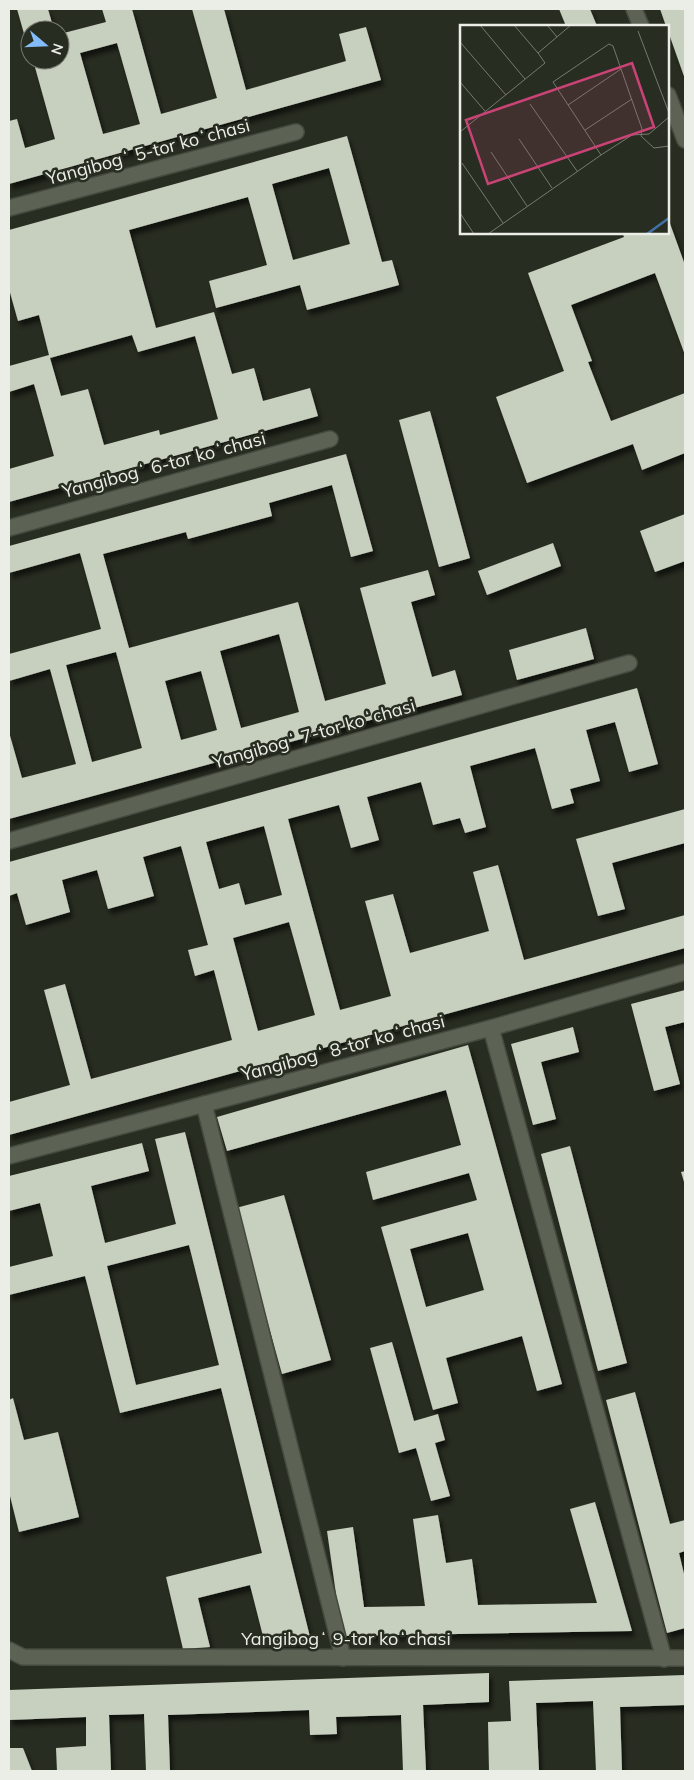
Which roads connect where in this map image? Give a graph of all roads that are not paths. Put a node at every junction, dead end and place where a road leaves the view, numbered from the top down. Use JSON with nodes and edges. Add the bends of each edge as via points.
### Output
{"nodes":[{"id":1,"x":634,"y":9,"type":"edge"},
{"id":2,"x":641,"y":25,"type":"edge"},
{"id":3,"x":669,"y":98,"type":"edge"},
{"id":4,"x":296,"y":132,"type":"dead end"},
{"id":5,"x":685,"y":140,"type":"edge"},
{"id":6,"x":9,"y":208,"type":"edge"},
{"id":7,"x":330,"y":439,"type":"dead end"},
{"id":8,"x":9,"y":528,"type":"edge"},
{"id":9,"x":629,"y":663,"type":"dead end"},
{"id":10,"x":9,"y":841,"type":"edge"},
{"id":11,"x":685,"y":972,"type":"edge"},
{"id":12,"x":492,"y":1028,"type":"junction"},
{"id":13,"x":204,"y":1104,"type":"junction"},
{"id":14,"x":9,"y":1156,"type":"edge"},
{"id":15,"x":9,"y":1650,"type":"edge"},
{"id":16,"x":343,"y":1658,"type":"junction"},
{"id":17,"x":685,"y":1658,"type":"edge"},
{"id":18,"x":664,"y":1659,"type":"junction"}],
"edges":[{"from":1,"to":2,"type":"street"},
{"from":3,"to":5,"type":"street"},
{"from":4,"to":6,"type":"street","name":"Yangibogʻ 5-tor koʻchasi"},
{"from":7,"to":8,"type":"street","name":"Yangibogʻ 6-tor koʻchasi"},
{"from":9,"to":10,"type":"street","name":"Yangibogʻ 7-tor koʻchasi"},
{"from":11,"to":12,"type":"street","name":"Yangibogʻ 8-tor koʻchasi"},
{"from":12,"to":13,"type":"street","name":"Yangibogʻ 8-tor koʻchasi"},
{"from":12,"to":18,"type":"street"},
{"from":13,"to":14,"type":"street","name":"Yangibogʻ 8-tor koʻchasi"},
{"from":13,"to":16,"type":"street"},
{"from":15,"to":16,"type":"street","name":"Yangibogʻ 9-tor koʻchasi","via":[[23,1657]]},
{"from":16,"to":18,"type":"street","name":"Yangibogʻ 9-tor koʻchasi"},
{"from":17,"to":18,"type":"street","name":"Yangibogʻ 9-tor koʻchasi"}]}
